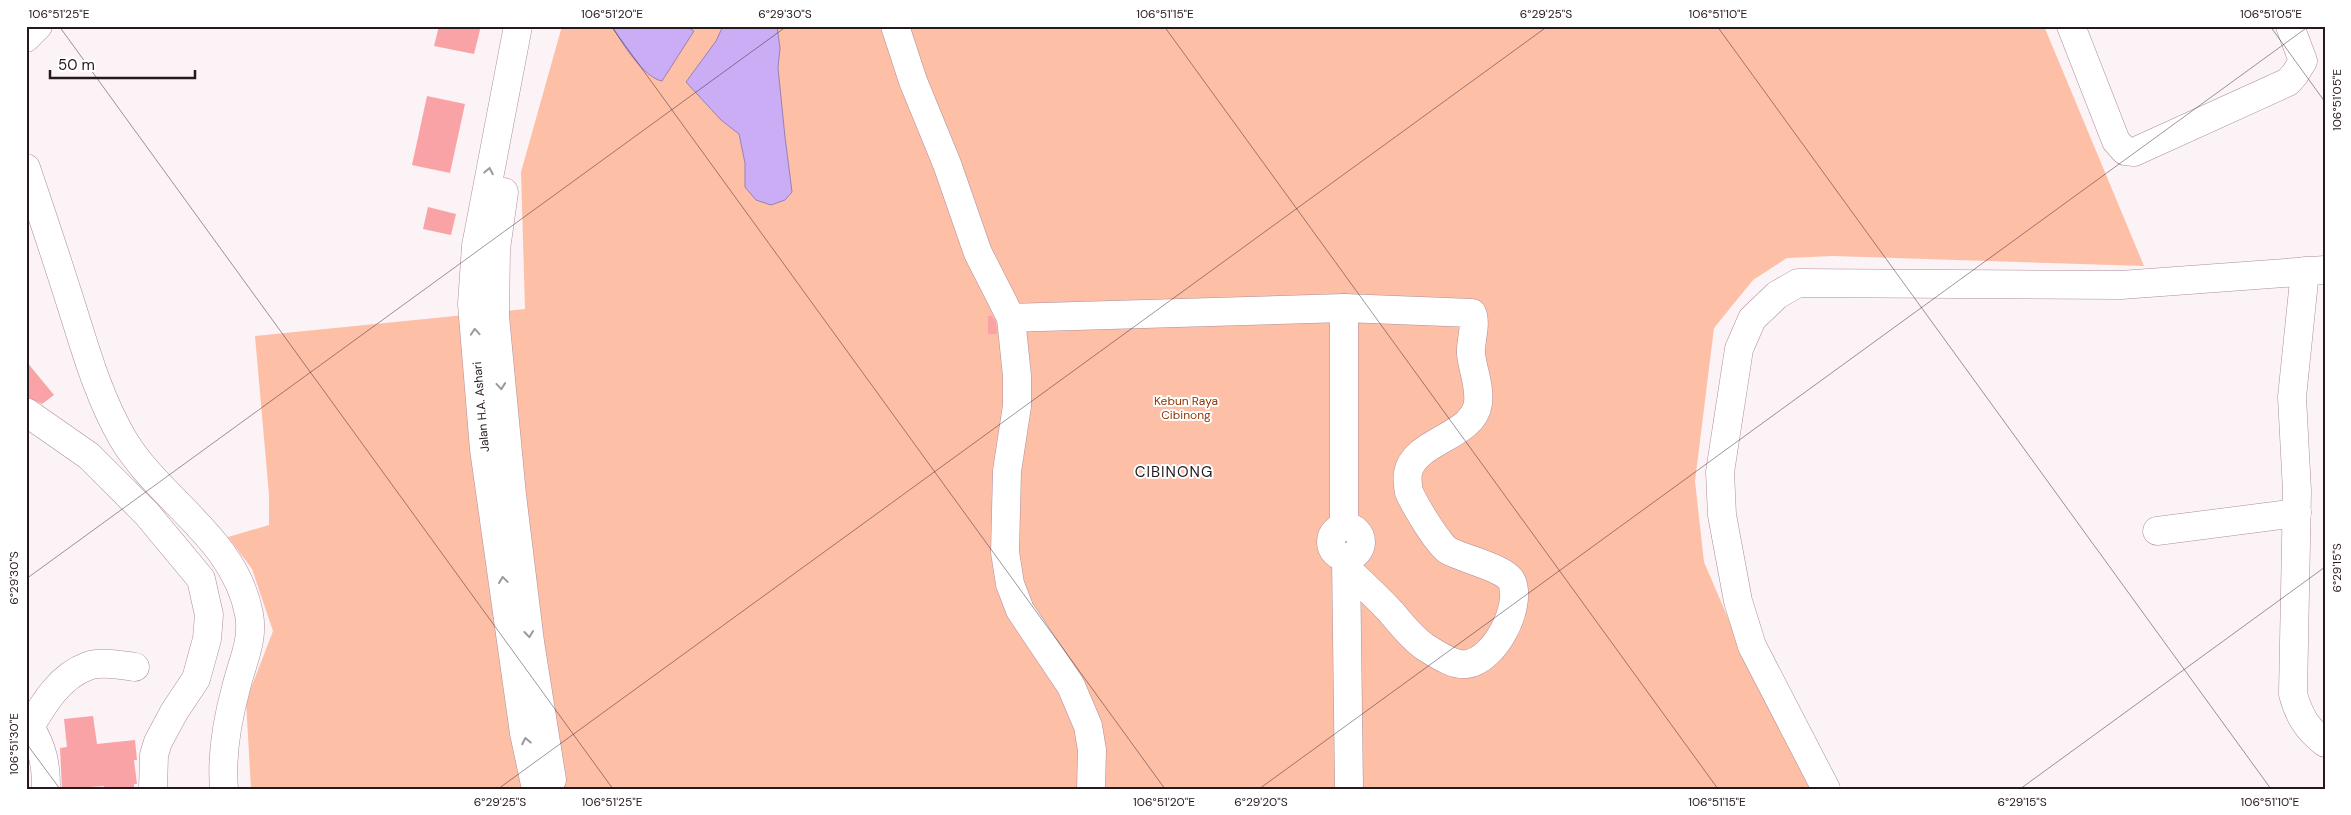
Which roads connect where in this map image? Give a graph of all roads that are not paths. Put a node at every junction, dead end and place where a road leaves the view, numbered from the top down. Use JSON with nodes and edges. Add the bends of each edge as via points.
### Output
{"nodes":[{"id":1,"x":38,"y":26,"type":"edge"},
{"id":2,"x":518,"y":26,"type":"edge"},
{"id":3,"x":536,"y":26,"type":"edge"},
{"id":4,"x":895,"y":26,"type":"edge"},
{"id":5,"x":2071,"y":26,"type":"edge"},
{"id":6,"x":2290,"y":26,"type":"edge"},
{"id":7,"x":26,"y":38,"type":"edge"},
{"id":8,"x":26,"y":168,"type":"edge"},
{"id":9,"x":486,"y":247,"type":"junction"},
{"id":10,"x":2315,"y":271,"type":"edge"},
{"id":11,"x":1344,"y":308,"type":"junction"},
{"id":12,"x":1011,"y":318,"type":"junction"},
{"id":13,"x":26,"y":412,"type":"edge"},
{"id":14,"x":2297,"y":513,"type":"junction"},
{"id":15,"x":2157,"y":531,"type":"dead end"},
{"id":16,"x":1347,"y":563,"type":"junction"},
{"id":17,"x":135,"y":667,"type":"dead end"},
{"id":18,"x":28,"y":729,"type":"edge"},
{"id":19,"x":2325,"y":743,"type":"edge"},
{"id":20,"x":46,"y":789,"type":"edge"},
{"id":21,"x":153,"y":789,"type":"edge"},
{"id":22,"x":224,"y":789,"type":"edge"},
{"id":23,"x":536,"y":789,"type":"edge"},
{"id":24,"x":554,"y":789,"type":"edge"},
{"id":25,"x":1091,"y":789,"type":"edge"},
{"id":26,"x":1349,"y":789,"type":"edge"},
{"id":27,"x":1826,"y":789,"type":"edge"}],
"edges":[{"from":1,"to":7,"type":"street"},
{"from":9,"to":2,"type":"street","name":"Jalan H.A. Ashari","one_way":true},
{"from":3,"to":9,"type":"street","name":"Jalan H.A. Ashari","via":[[509,167]]},
{"from":4,"to":12,"type":"street","via":[[978,253]]},
{"from":5,"to":6,"type":"street","via":[[2116,142],[2125,151],[2134,152],[2288,82],[2303,60]]},
{"from":8,"to":22,"type":"street","via":[[93,376],[116,425],[138,463],[214,541],[242,588],[251,639],[228,719]]},
{"from":23,"to":9,"type":"street","name":"Jalan H.A. Ashari","one_way":true,"via":[[524,733],[484,449],[472,304]]},
{"from":9,"to":24,"type":"street","name":"Jalan H.A. Ashari","one_way":true,"via":[[530,642]]},
{"from":10,"to":14,"type":"street","via":[[2292,397]]},
{"from":10,"to":27,"type":"street","via":[[2121,286],[1798,283],[1777,295],[1752,319],[1739,349],[1720,472],[1722,515],[1738,601],[1752,646]]},
{"from":11,"to":12,"type":"street"},
{"from":11,"to":16,"type":"street","via":[[1344,527],[1354,529],[1361,541]]},
{"from":11,"to":16,"type":"street","via":[[1472,314],[1471,348],[1478,404],[1467,422],[1414,460],[1408,472],[1408,491],[1447,550],[1504,572],[1512,581],[1515,597],[1511,614],[1499,640],[1480,659],[1466,664],[1444,658],[1420,643]]},
{"from":12,"to":25,"type":"street","via":[[1017,406],[1007,471],[1005,552],[1010,584],[1020,610],[1067,679],[1088,726],[1092,750]]},
{"from":13,"to":21,"type":"street","via":[[89,456],[147,514],[201,579],[209,615],[207,639],[196,679],[158,742],[154,755]]},
{"from":14,"to":15,"type":"street"},
{"from":14,"to":19,"type":"street","via":[[2293,694],[2298,712],[2309,731]]},
{"from":16,"to":26,"type":"street"},
{"from":17,"to":18,"type":"street","via":[[88,666],[57,686]]},
{"from":18,"to":20,"type":"street","via":[[40,745]]}]}
